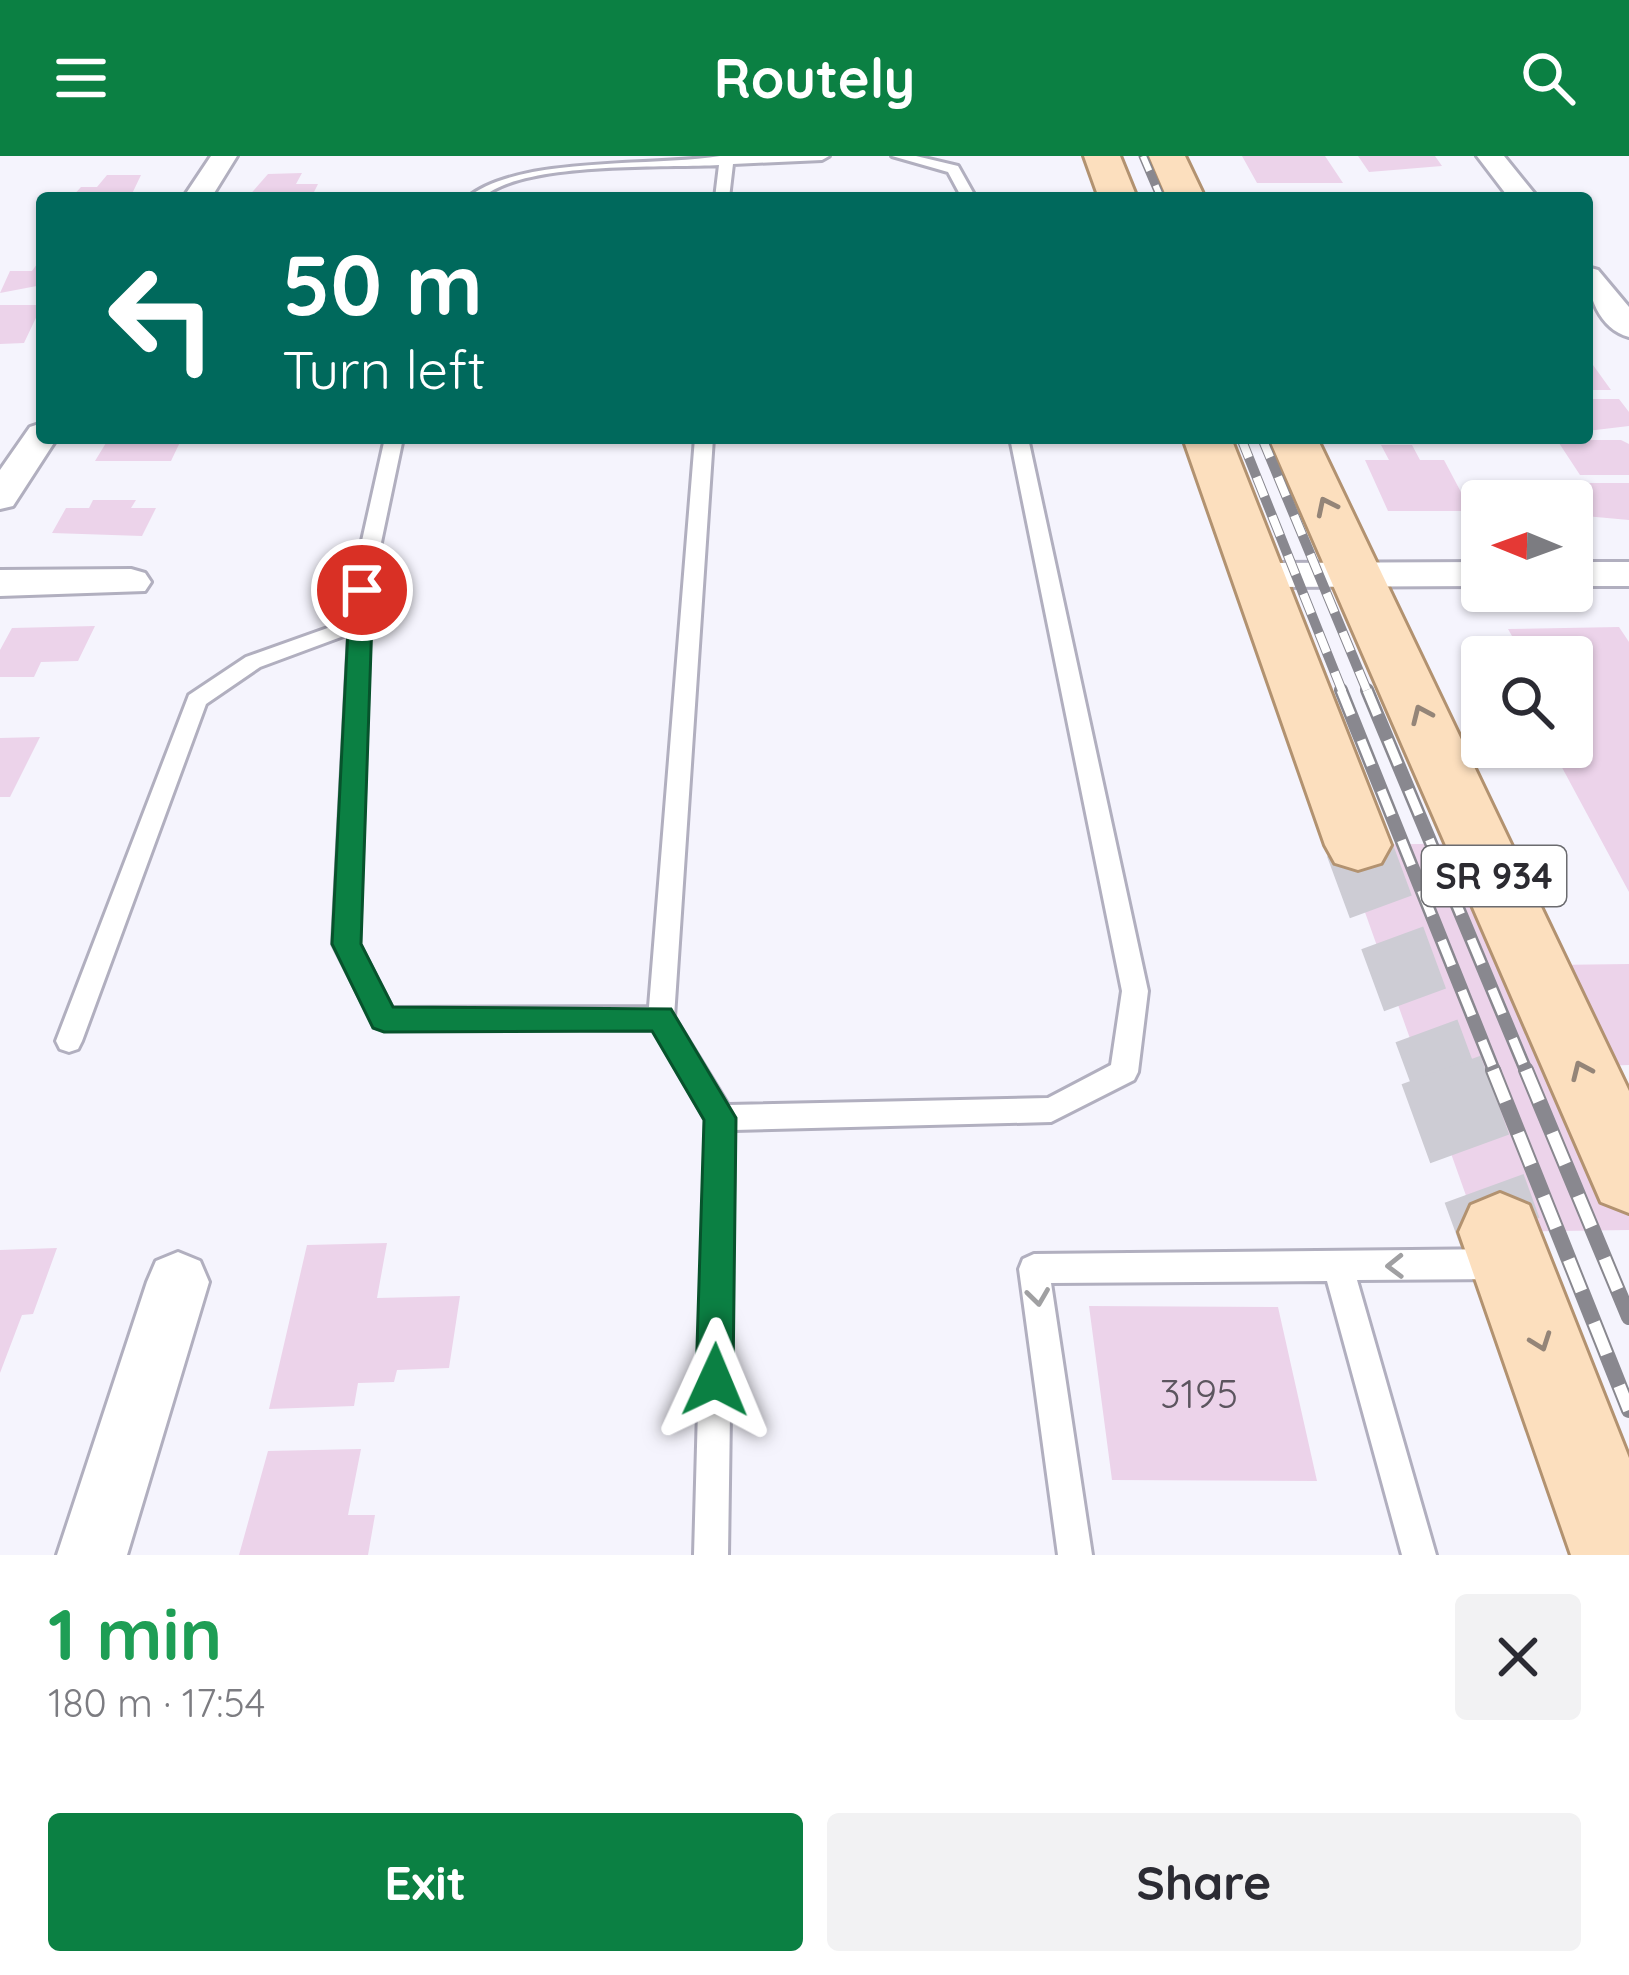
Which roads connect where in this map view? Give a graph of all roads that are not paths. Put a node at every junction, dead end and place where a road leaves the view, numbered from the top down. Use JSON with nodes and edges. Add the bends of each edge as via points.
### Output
{"nodes":[{"id":1,"x":224,"y":156,"type":"edge"},
{"id":2,"x":822,"y":156,"type":"edge"},
{"id":3,"x":899,"y":156,"type":"edge"},
{"id":4,"x":1102,"y":156,"type":"edge"},
{"id":5,"x":1167,"y":156,"type":"edge"},
{"id":6,"x":1490,"y":156,"type":"edge"},
{"id":7,"x":726,"y":158,"type":"edge"},
{"id":8,"x":201,"y":192,"type":"edge"},
{"id":9,"x":480,"y":192,"type":"edge"},
{"id":10,"x":723,"y":192,"type":"edge"},
{"id":11,"x":966,"y":192,"type":"edge"},
{"id":12,"x":1116,"y":192,"type":"edge"},
{"id":13,"x":1183,"y":192,"type":"edge"},
{"id":14,"x":1519,"y":192,"type":"edge"},
{"id":15,"x":1593,"y":282,"type":"edge"},
{"id":16,"x":1629,"y":327,"type":"edge"},
{"id":17,"x":36,"y":443,"type":"edge"},
{"id":18,"x":393,"y":444,"type":"edge"},
{"id":19,"x":704,"y":444,"type":"edge"},
{"id":20,"x":1020,"y":444,"type":"edge"},
{"id":21,"x":1209,"y":444,"type":"edge"},
{"id":22,"x":1296,"y":444,"type":"edge"},
{"id":23,"x":0,"y":498,"type":"edge"},
{"id":24,"x":1258,"y":574,"type":"junction"},
{"id":25,"x":1359,"y":574,"type":"junction"},
{"id":26,"x":1461,"y":574,"type":"edge"},
{"id":27,"x":1593,"y":574,"type":"edge"},
{"id":28,"x":1629,"y":574,"type":"edge"},
{"id":29,"x":130,"y":582,"type":"dead end"},
{"id":30,"x":0,"y":583,"type":"edge"},
{"id":31,"x":360,"y":625,"type":"junction"},
{"id":32,"x":1358,"y":845,"type":"tunnel mouth"},
{"id":33,"x":661,"y":1018,"type":"junction"},
{"id":34,"x":68,"y":1041,"type":"dead end"},
{"id":35,"x":720,"y":1118,"type":"junction"},
{"id":36,"x":1629,"y":1177,"type":"edge"},
{"id":37,"x":1506,"y":1248,"type":"joint"},
{"id":38,"x":1338,"y":1268,"type":"junction"},
{"id":39,"x":178,"y":1282,"type":"dead end"},
{"id":40,"x":92,"y":1555,"type":"edge"},
{"id":41,"x":711,"y":1555,"type":"edge"},
{"id":42,"x":1075,"y":1555,"type":"edge"},
{"id":43,"x":1420,"y":1555,"type":"edge"},
{"id":44,"x":1619,"y":1555,"type":"edge"}],
"edges":[{"from":1,"to":8,"type":"street"},
{"from":2,"to":7,"type":"lane"},
{"from":3,"to":11,"type":"lane","via":[[953,169]]},
{"from":4,"to":12,"type":"main road"},
{"from":5,"to":13,"type":"main road"},
{"from":6,"to":14,"type":"street"},
{"from":7,"to":9,"type":"lane","via":[[533,170]]},
{"from":7,"to":10,"type":"lane"},
{"from":15,"to":16,"type":"street"},
{"from":17,"to":23,"type":"street"},
{"from":18,"to":31,"type":"lane"},
{"from":19,"to":33,"type":"lane"},
{"from":20,"to":35,"type":"lane","via":[[1135,991],[1124,1072],[1051,1110]]},
{"from":21,"to":24,"type":"main road"},
{"from":25,"to":22,"type":"main road","number":"SR 934","one_way":true},
{"from":24,"to":25,"type":"street"},
{"from":24,"to":32,"type":"main road"},
{"from":25,"to":26,"type":"street"},
{"from":36,"to":25,"type":"main road","number":"SR 934","one_way":true},
{"from":27,"to":28,"type":"street"},
{"from":29,"to":30,"type":"street"},
{"from":31,"to":33,"type":"lane","via":[[346,944],[384,1019]]},
{"from":31,"to":34,"type":"lane","via":[[268,653],[225,674],[197,700]]},
{"from":33,"to":35,"type":"lane"},
{"from":35,"to":41,"type":"lane"},
{"from":37,"to":38,"type":"lane","one_way":true},
{"from":37,"to":44,"type":"main road","one_way":true},
{"from":38,"to":42,"type":"lane","one_way":true,"via":[[1034,1269]]},
{"from":38,"to":43,"type":"lane"},
{"from":39,"to":40,"type":"street"}]}
